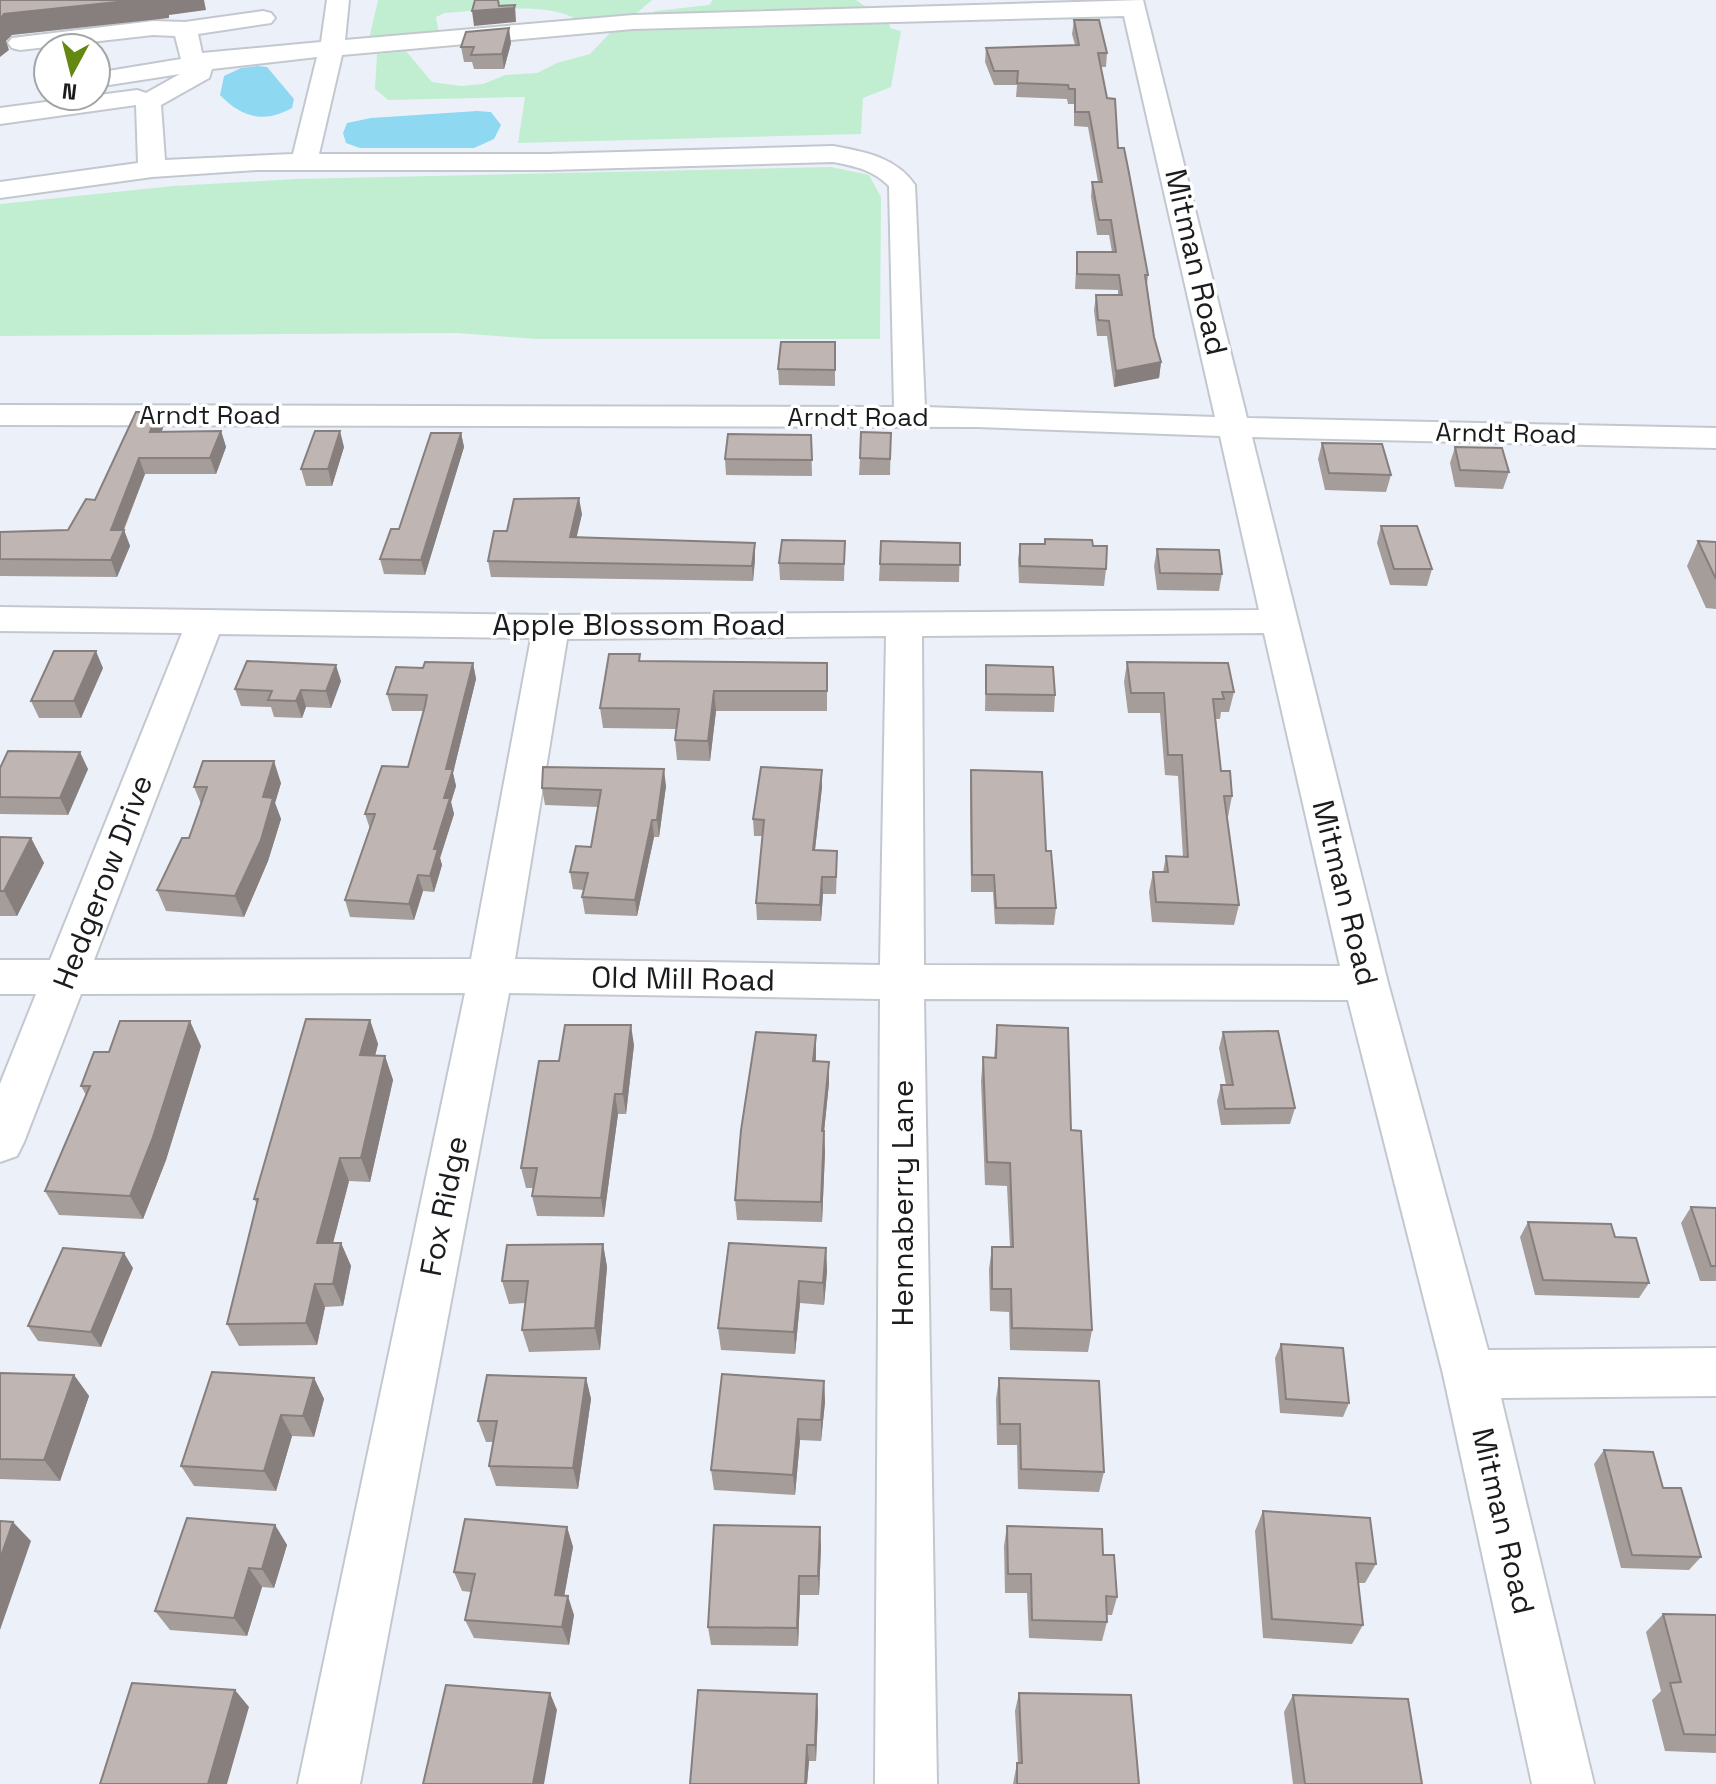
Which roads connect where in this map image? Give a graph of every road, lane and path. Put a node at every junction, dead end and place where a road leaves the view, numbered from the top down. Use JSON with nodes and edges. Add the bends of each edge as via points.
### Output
{"nodes":[{"id":1,"x":338,"y":0,"type":"edge"},
{"id":2,"x":1133,"y":5,"type":"edge"},
{"id":3,"x":263,"y":18,"type":"dead end"},
{"id":4,"x":185,"y":29,"type":"junction"},
{"id":5,"x":20,"y":43,"type":"dead end"},
{"id":6,"x":332,"y":47,"type":"junction"},
{"id":7,"x":200,"y":64,"type":"junction"},
{"id":8,"x":112,"y":78,"type":"edge"},
{"id":9,"x":32,"y":89,"type":"edge"},
{"id":10,"x":163,"y":93,"type":"junction"},
{"id":11,"x":0,"y":94,"type":"edge"},
{"id":12,"x":0,"y":116,"type":"edge"},
{"id":13,"x":147,"y":118,"type":"junction"},
{"id":14,"x":0,"y":137,"type":"edge"},
{"id":15,"x":304,"y":162,"type":"junction"},
{"id":16,"x":152,"y":169,"type":"junction"},
{"id":17,"x":0,"y":190,"type":"edge"},
{"id":18,"x":0,"y":415,"type":"edge"},
{"id":19,"x":910,"y":418,"type":"junction"},
{"id":20,"x":1235,"y":427,"type":"junction"},
{"id":21,"x":1716,"y":438,"type":"edge"},
{"id":22,"x":0,"y":619,"type":"edge"},
{"id":23,"x":1278,"y":621,"type":"junction"},
{"id":24,"x":205,"y":622,"type":"junction"},
{"id":25,"x":904,"y":622,"type":"junction"},
{"id":26,"x":551,"y":627,"type":"junction"},
{"id":27,"x":490,"y":976,"type":"junction"},
{"id":28,"x":0,"y":977,"type":"edge"},
{"id":29,"x":65,"y":978,"type":"junction"},
{"id":30,"x":902,"y":982,"type":"junction"},
{"id":31,"x":1366,"y":983,"type":"junction"},
{"id":32,"x":0,"y":1142,"type":"edge"},
{"id":33,"x":1716,"y":1372,"type":"edge"},
{"id":34,"x":1469,"y":1374,"type":"junction"},
{"id":35,"x":329,"y":1784,"type":"edge"},
{"id":36,"x":906,"y":1784,"type":"edge"},
{"id":37,"x":1563,"y":1784,"type":"edge"}],
"edges":[{"from":1,"to":6,"type":"street"},
{"from":2,"to":6,"type":"street","via":[[672,20]]},
{"from":2,"to":20,"type":"street","name":"Mitman Road"},
{"from":3,"to":4,"type":"street"},
{"from":4,"to":5,"type":"street"},
{"from":4,"to":7,"type":"street","via":[[191,56]]},
{"from":6,"to":7,"type":"street"},
{"from":6,"to":15,"type":"street"},
{"from":7,"to":8,"type":"street"},
{"from":7,"to":10,"type":"street","via":[[200,73]]},
{"from":9,"to":11,"type":"street"},
{"from":10,"to":12,"type":"street"},
{"from":10,"to":13,"type":"street","via":[[148,102]]},
{"from":13,"to":14,"type":"street"},
{"from":13,"to":16,"type":"street"},
{"from":15,"to":16,"type":"street"},
{"from":15,"to":19,"type":"street","via":[[833,154],[875,162],[902,185]]},
{"from":16,"to":17,"type":"street"},
{"from":18,"to":19,"type":"street","name":"Arndt Road"},
{"from":19,"to":20,"type":"street","name":"Arndt Road"},
{"from":20,"to":21,"type":"street","name":"Arndt Road"},
{"from":20,"to":23,"type":"street","name":"Mitman Road"},
{"from":22,"to":24,"type":"street","name":"Apple Blossom Road"},
{"from":23,"to":25,"type":"street","name":"Apple Blossom Road"},
{"from":23,"to":31,"type":"street","name":"Mitman Road"},
{"from":24,"to":26,"type":"street","name":"Apple Blossom Road"},
{"from":24,"to":29,"type":"street","name":"Hedgerow Drive"},
{"from":25,"to":26,"type":"street","name":"Apple Blossom Road"},
{"from":25,"to":30,"type":"street","name":"Hennaberry Lane"},
{"from":26,"to":27,"type":"street","name":"Fox Ridge"},
{"from":27,"to":29,"type":"street","name":"Old Mill Road"},
{"from":27,"to":30,"type":"street","name":"Old Mill Road"},
{"from":27,"to":35,"type":"street","name":"Fox Ridge"},
{"from":28,"to":29,"type":"street","name":"Old Mill Road"},
{"from":29,"to":32,"type":"street","name":"Hedgerow Drive"},
{"from":30,"to":31,"type":"street","name":"Old Mill Road"},
{"from":30,"to":36,"type":"street","name":"Hennaberry Lane"},
{"from":31,"to":34,"type":"street","name":"Mitman Road"},
{"from":33,"to":34,"type":"street"},
{"from":34,"to":37,"type":"street","name":"Mitman Road"}]}
